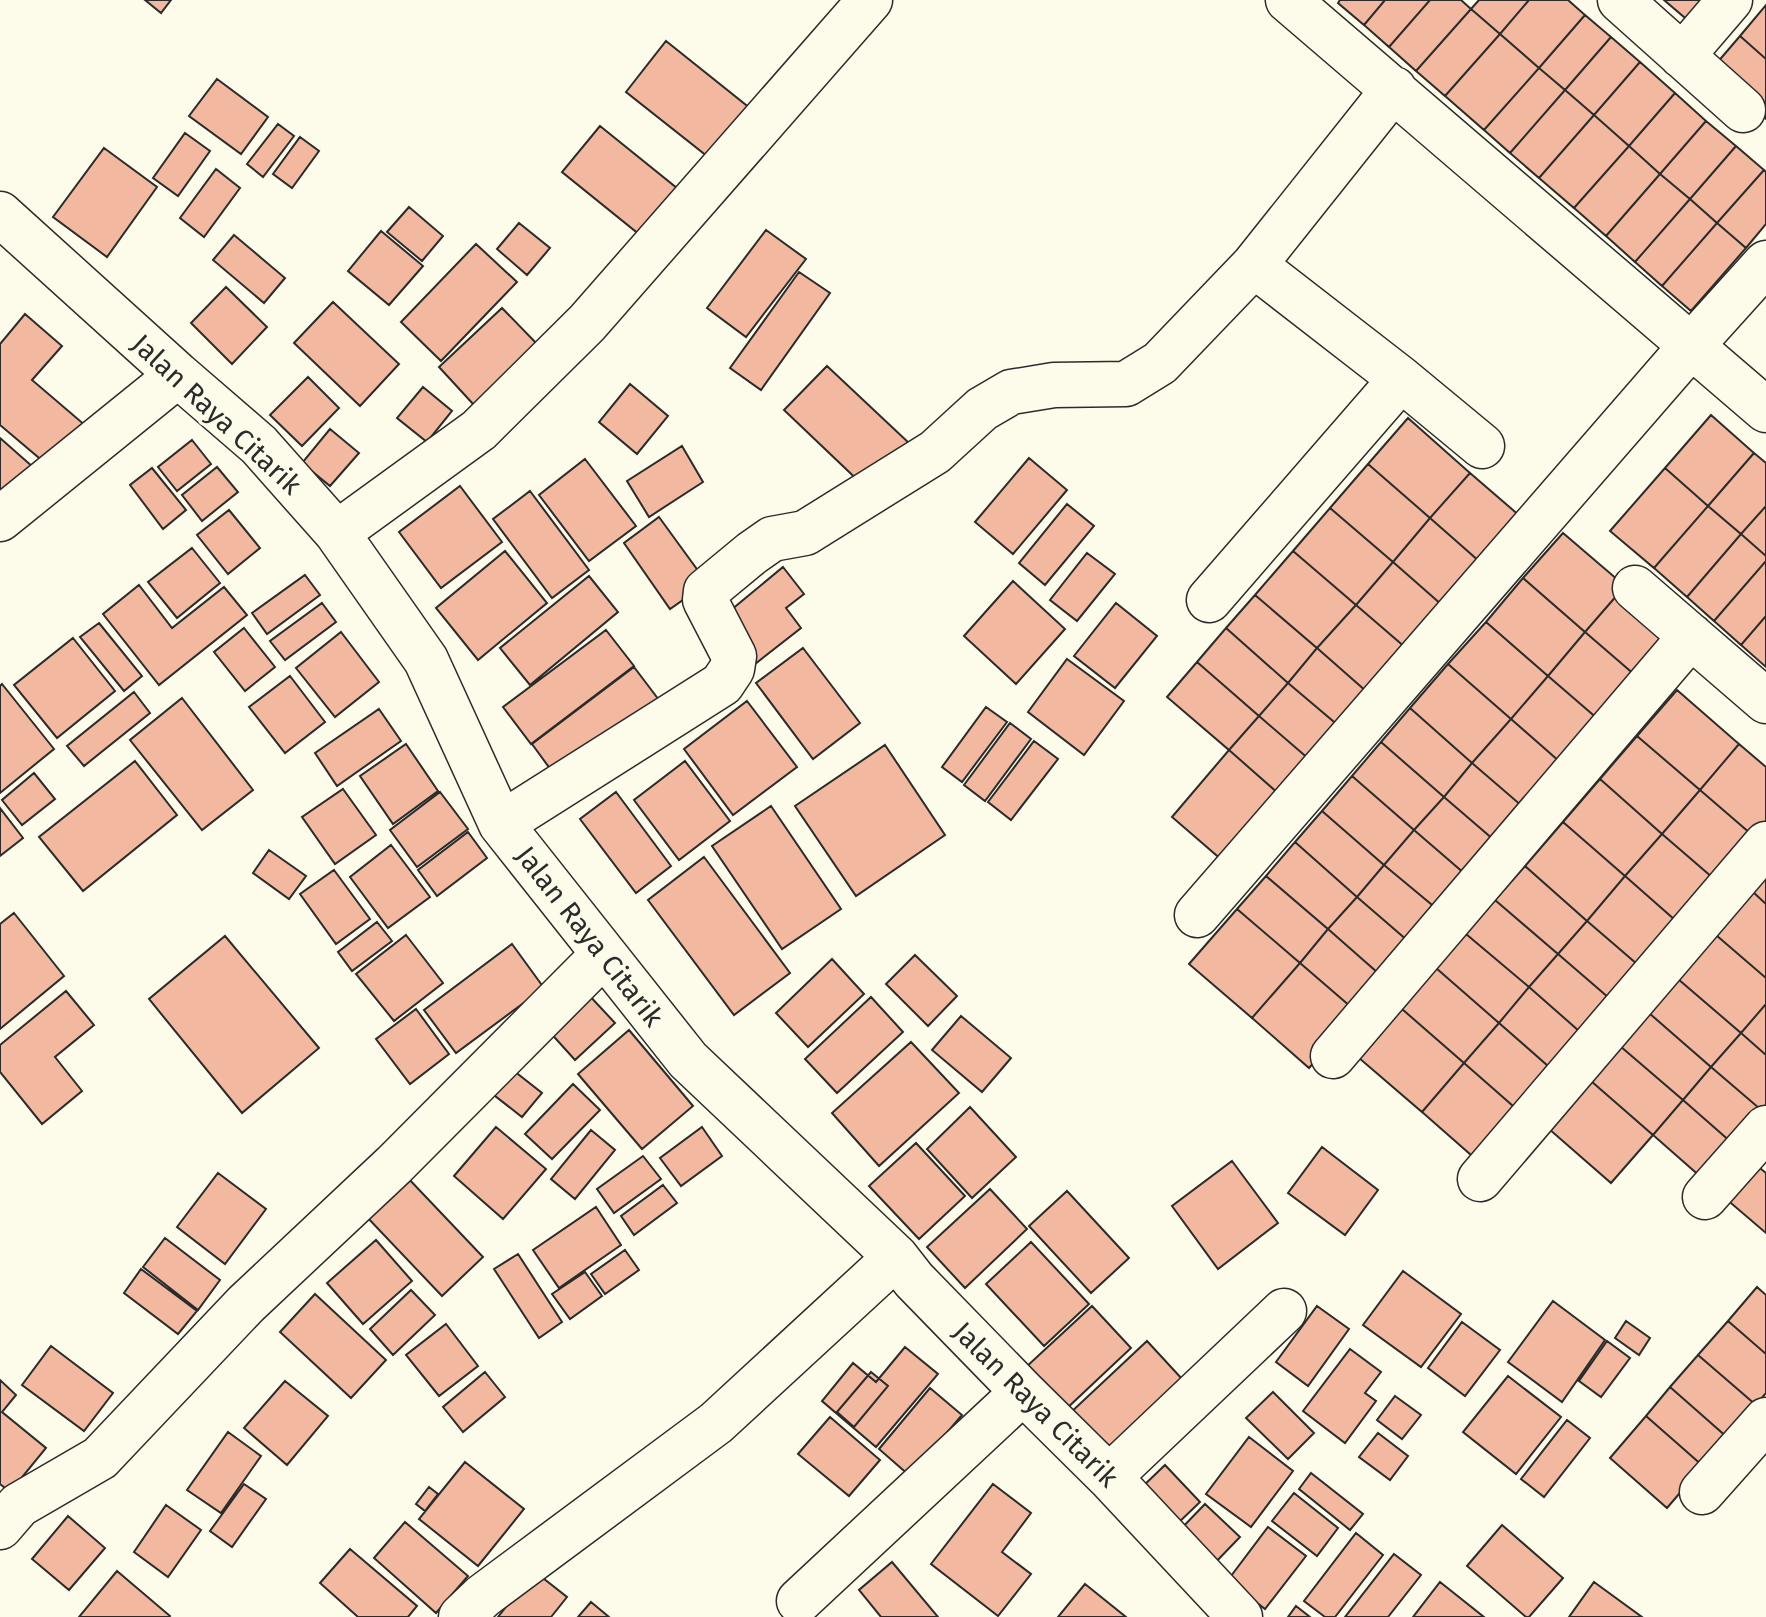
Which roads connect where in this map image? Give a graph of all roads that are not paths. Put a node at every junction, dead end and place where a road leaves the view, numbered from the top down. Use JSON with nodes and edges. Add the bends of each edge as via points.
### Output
{"nodes":[{"id":1,"x":870,"y":0,"type":"edge"},
{"id":2,"x":1288,"y":0,"type":"edge"},
{"id":3,"x":1620,"y":0,"type":"edge"},
{"id":4,"x":1730,"y":0,"type":"edge"},
{"id":5,"x":1682,"y":56,"type":"junction"},
{"id":6,"x":1394,"y":89,"type":"junction"},
{"id":7,"x":1743,"y":110,"type":"dead end"},
{"id":8,"x":0,"y":214,"type":"edge"},
{"id":9,"x":1766,"y":263,"type":"edge"},
{"id":10,"x":1254,"y":265,"type":"junction"},
{"id":11,"x":1691,"y":346,"type":"junction"},
{"id":12,"x":178,"y":375,"type":"junction"},
{"id":13,"x":1401,"y":379,"type":"junction"},
{"id":14,"x":1766,"y":410,"type":"edge"},
{"id":15,"x":1482,"y":446,"type":"dead end"},
{"id":16,"x":0,"y":519,"type":"edge"},
{"id":17,"x":337,"y":533,"type":"junction"},
{"id":18,"x":1635,"y":588,"type":"dead end"},
{"id":19,"x":1209,"y":600,"type":"dead end"},
{"id":20,"x":1691,"y":636,"type":"junction"},
{"id":21,"x":1766,"y":701,"type":"edge"},
{"id":22,"x":501,"y":824,"type":"junction"},
{"id":23,"x":1766,"y":844,"type":"edge"},
{"id":24,"x":1197,"y":915,"type":"dead end"},
{"id":25,"x":604,"y":954,"type":"junction"},
{"id":26,"x":1333,"y":1056,"type":"dead end"},
{"id":27,"x":1766,"y":1128,"type":"edge"},
{"id":28,"x":1480,"y":1179,"type":"dead end"},
{"id":29,"x":1705,"y":1197,"type":"dead end"},
{"id":30,"x":896,"y":1257,"type":"junction"},
{"id":31,"x":1284,"y":1311,"type":"dead end"},
{"id":32,"x":1023,"y":1392,"type":"junction"},
{"id":33,"x":1766,"y":1420,"type":"edge"},
{"id":34,"x":1109,"y":1477,"type":"junction"},
{"id":35,"x":1702,"y":1492,"type":"dead end"},
{"id":36,"x":0,"y":1527,"type":"edge"},
{"id":37,"x":799,"y":1601,"type":"dead end"},
{"id":38,"x":461,"y":1617,"type":"edge"},
{"id":39,"x":1240,"y":1617,"type":"edge"}],
"edges":[{"from":1,"to":17,"type":"street","via":[[587,323],[479,430]]},
{"from":2,"to":6,"type":"street"},
{"from":3,"to":5,"type":"street"},
{"from":4,"to":5,"type":"street"},
{"from":5,"to":7,"type":"street"},
{"from":6,"to":10,"type":"street"},
{"from":6,"to":11,"type":"street"},
{"from":8,"to":12,"type":"street","name":"Jalan Raya Citarik"},
{"from":9,"to":11,"type":"street"},
{"from":10,"to":13,"type":"street"},
{"from":10,"to":22,"type":"street","via":[[1160,363],[1126,384],[1011,392],[982,409],[935,452],[805,533],[772,539],[752,553],[704,596],[734,656],[722,684]]},
{"from":11,"to":14,"type":"street"},
{"from":11,"to":24,"type":"street"},
{"from":12,"to":16,"type":"street"},
{"from":12,"to":17,"type":"street","name":"Jalan Raya Citarik","via":[[259,445]]},
{"from":13,"to":15,"type":"street"},
{"from":13,"to":19,"type":"street"},
{"from":17,"to":22,"type":"street","name":"Jalan Raya Citarik","via":[[426,660]]},
{"from":18,"to":20,"type":"street"},
{"from":20,"to":21,"type":"street"},
{"from":20,"to":26,"type":"street"},
{"from":22,"to":25,"type":"street","name":"Jalan Raya Citarik"},
{"from":23,"to":28,"type":"street"},
{"from":25,"to":30,"type":"street","name":"Jalan Raya Citarik","via":[[688,1060]]},
{"from":25,"to":36,"type":"street","via":[[394,1165],[246,1304],[100,1458],[19,1505]]},
{"from":27,"to":29,"type":"street"},
{"from":30,"to":32,"type":"street","name":"Jalan Raya Citarik"},
{"from":30,"to":38,"type":"street","via":[[716,1423]]},
{"from":31,"to":34,"type":"street"},
{"from":32,"to":34,"type":"street","name":"Jalan Raya Citarik"},
{"from":32,"to":37,"type":"street"},
{"from":33,"to":35,"type":"street"},
{"from":34,"to":39,"type":"street","name":"Jalan Raya Citarik"}]}
